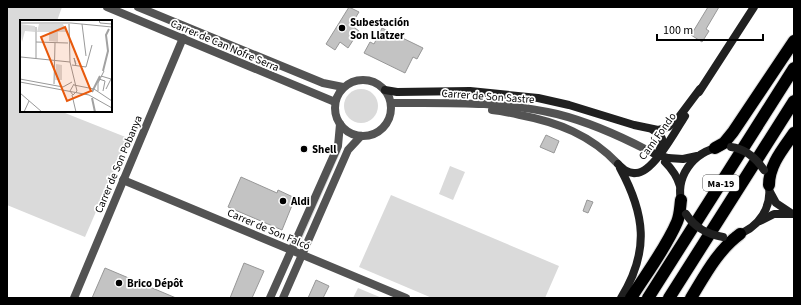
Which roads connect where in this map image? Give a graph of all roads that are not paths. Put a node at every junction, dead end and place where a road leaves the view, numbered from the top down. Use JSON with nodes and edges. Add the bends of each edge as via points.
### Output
{"nodes":[{"id":1,"x":107,"y":7,"type":"edge"},
{"id":2,"x":138,"y":7,"type":"edge"},
{"id":3,"x":754,"y":7,"type":"edge"},
{"id":4,"x":183,"y":38,"type":"junction"},
{"id":5,"x":794,"y":42,"type":"edge"},
{"id":6,"x":794,"y":68,"type":"edge"},
{"id":7,"x":343,"y":87,"type":"junction"},
{"id":8,"x":700,"y":89,"type":"junction"},
{"id":9,"x":385,"y":90,"type":"junction"},
{"id":10,"x":794,"y":101,"type":"edge"},
{"id":11,"x":335,"y":102,"type":"junction"},
{"id":12,"x":391,"y":103,"type":"junction"},
{"id":13,"x":452,"y":103,"type":"junction"},
{"id":14,"x":340,"y":124,"type":"junction"},
{"id":15,"x":653,"y":130,"type":"junction"},
{"id":16,"x":794,"y":133,"type":"edge"},
{"id":17,"x":361,"y":136,"type":"junction"},
{"id":18,"x":715,"y":148,"type":"junction"},
{"id":19,"x":698,"y":156,"type":"junction"},
{"id":20,"x":654,"y":158,"type":"junction"},
{"id":21,"x":666,"y":160,"type":"junction"},
{"id":22,"x":618,"y":164,"type":"junction"},
{"id":23,"x":123,"y":180,"type":"junction"},
{"id":24,"x":769,"y":187,"type":"junction"},
{"id":25,"x":680,"y":188,"type":"junction"},
{"id":26,"x":681,"y":200,"type":"junction"},
{"id":27,"x":793,"y":213,"type":"edge"},
{"id":28,"x":757,"y":223,"type":"junction"},
{"id":29,"x":740,"y":234,"type":"junction"},
{"id":30,"x":290,"y":250,"type":"junction"},
{"id":31,"x":302,"y":255,"type":"junction"},
{"id":32,"x":74,"y":298,"type":"edge"},
{"id":33,"x":270,"y":298,"type":"edge"},
{"id":34,"x":283,"y":298,"type":"edge"},
{"id":35,"x":406,"y":298,"type":"edge"},
{"id":36,"x":621,"y":298,"type":"edge"},
{"id":37,"x":631,"y":298,"type":"edge"},
{"id":38,"x":648,"y":298,"type":"edge"},
{"id":39,"x":669,"y":298,"type":"edge"},
{"id":40,"x":691,"y":298,"type":"edge"}],
"edges":[{"from":1,"to":4,"type":"street","name":"Carrer de Can Nofre Serra"},
{"from":2,"to":7,"type":"street","name":"Carrer de Can Nofre Serra","via":[[323,83]]},
{"from":3,"to":8,"type":"street","name":"Camí Fondo"},
{"from":4,"to":11,"type":"street","name":"Carrer de Can Nofre Serra"},
{"from":4,"to":23,"type":"street","name":"Carrer de Son Pobanya"},
{"from":5,"to":18,"type":"highway","via":[[733,132],[724,143]]},
{"from":6,"to":38,"type":"highway","number":"Ma-19"},
{"from":7,"to":9,"type":"street","via":[[351,82],[369,80]]},
{"from":7,"to":11,"type":"street"},
{"from":8,"to":15,"type":"street","via":[[672,125]]},
{"from":8,"to":20,"type":"street","name":"Camí Fondo","via":[[666,146]]},
{"from":9,"to":12,"type":"street"},
{"from":9,"to":15,"type":"street","via":[[470,91],[538,98]]},
{"from":10,"to":39,"type":"highway","number":"Ma-19"},
{"from":11,"to":14,"type":"street","via":[[336,117]]},
{"from":12,"to":13,"type":"street","name":"Carrer de Son Sastre"},
{"from":12,"to":17,"type":"street","via":[[390,116],[379,131]]},
{"from":13,"to":20,"type":"street","name":"Carrer de Son Sastre","via":[[512,106],[557,114],[592,125],[647,150]]},
{"from":13,"to":22,"type":"street","via":[[457,108],[498,111],[556,124],[586,138],[604,150]]},
{"from":14,"to":17,"type":"street","via":[[345,130]]},
{"from":14,"to":30,"type":"street","via":[[338,146]]},
{"from":15,"to":20,"type":"street","via":[[660,133],[662,140]]},
{"from":16,"to":24,"type":"highway","via":[[772,167]]},
{"from":17,"to":31,"type":"street","via":[[348,150]]},
{"from":18,"to":19,"type":"street"},
{"from":18,"to":24,"type":"street","bridge":true,"via":[[730,147],[750,154],[764,170]]},
{"from":19,"to":21,"type":"street"},
{"from":19,"to":25,"type":"street","via":[[685,172]]},
{"from":20,"to":21,"type":"street","bridge":true},
{"from":20,"to":22,"type":"street","name":"Camí Fondo","via":[[645,171],[636,174],[627,172]]},
{"from":21,"to":25,"type":"street","via":[[678,178]]},
{"from":22,"to":36,"type":"street","via":[[635,201],[641,234],[640,253],[630,282]]},
{"from":23,"to":30,"type":"street","name":"Carrer de Son Falcó"},
{"from":23,"to":32,"type":"street","name":"Carrer de Son Pobanya"},
{"from":24,"to":27,"type":"street","via":[[776,204]]},
{"from":24,"to":28,"type":"street","via":[[766,208]]},
{"from":25,"to":26,"type":"street"},
{"from":26,"to":29,"type":"street","bridge":true,"via":[[686,214],[701,230],[723,236]]},
{"from":26,"to":37,"type":"highway","via":[[677,222],[669,238]]},
{"from":27,"to":28,"type":"street","via":[[770,215]]},
{"from":28,"to":29,"type":"street"},
{"from":29,"to":40,"type":"highway","via":[[720,253]]},
{"from":30,"to":31,"type":"street","name":"Carrer de Son Falcó"},
{"from":30,"to":33,"type":"street"},
{"from":31,"to":34,"type":"street"},
{"from":31,"to":35,"type":"street","name":"Carrer de Son Falcó"}]}
